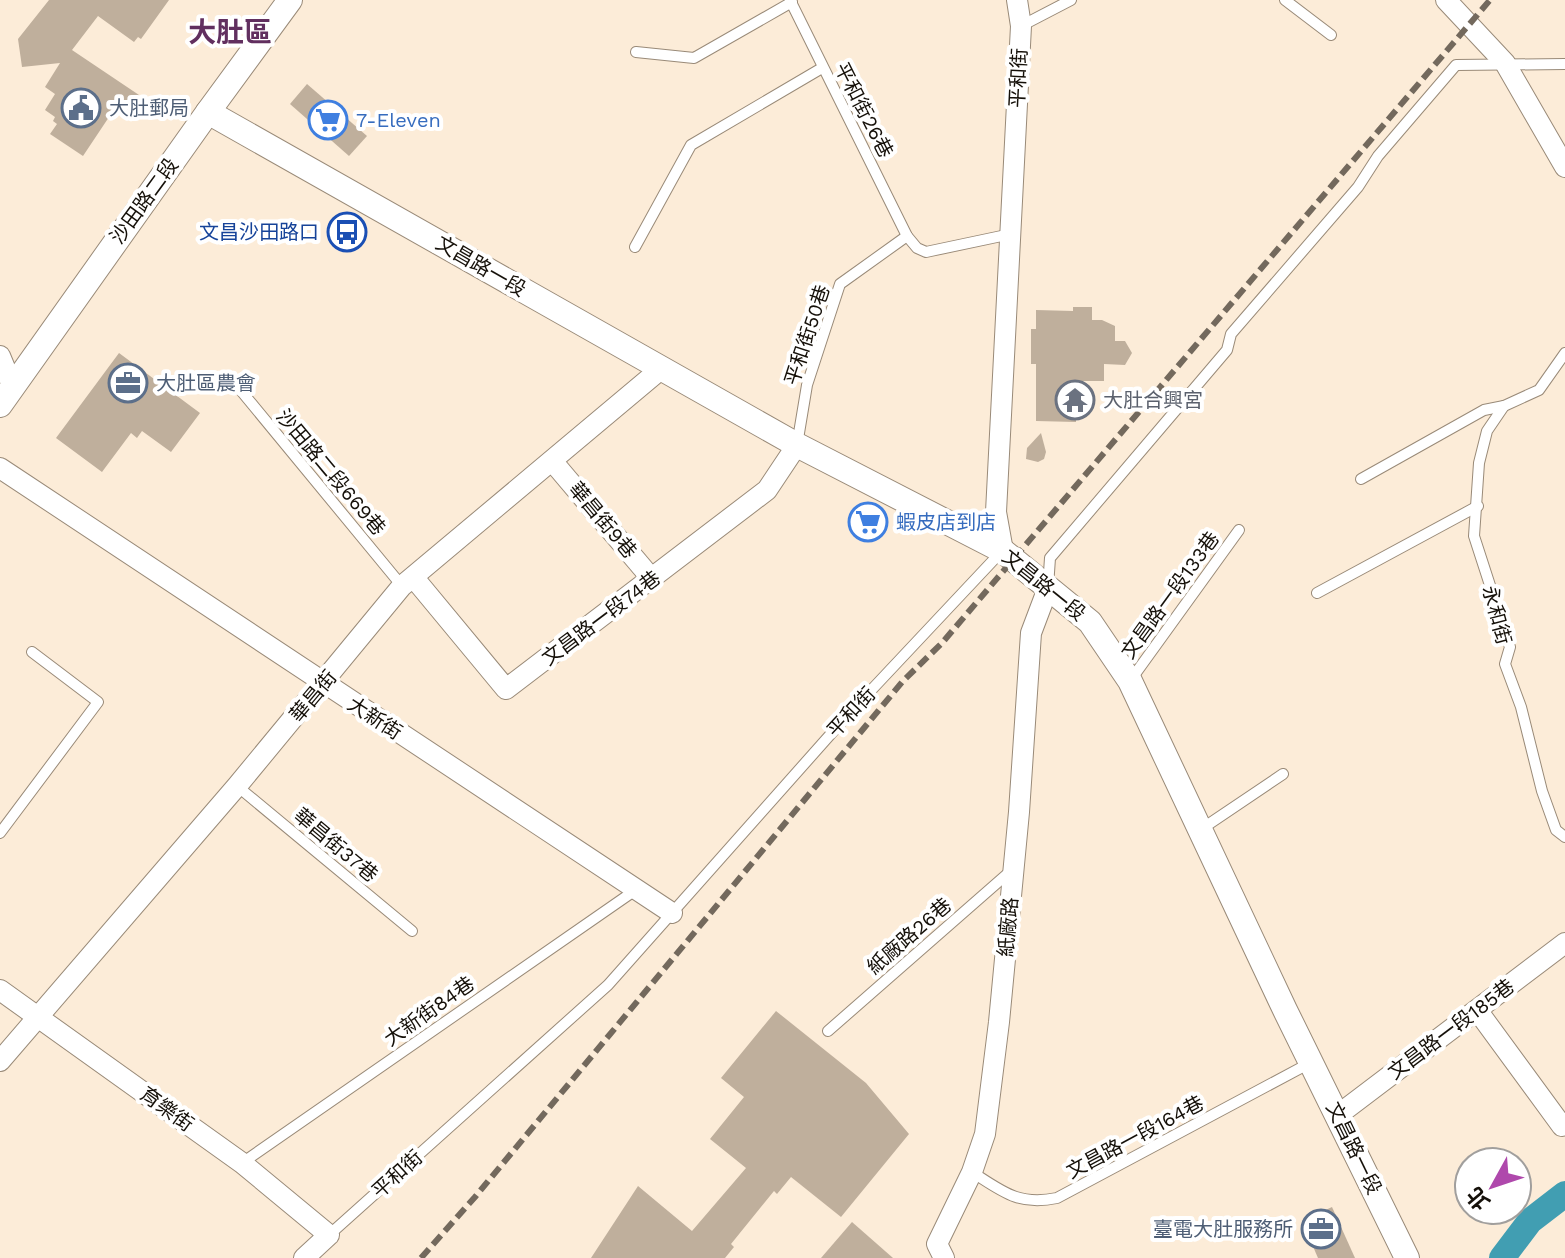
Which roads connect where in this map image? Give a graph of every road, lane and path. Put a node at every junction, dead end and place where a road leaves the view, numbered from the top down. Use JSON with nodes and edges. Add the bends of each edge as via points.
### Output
{"nodes":[{"id":1,"x":290,"y":0,"type":"edge"},
{"id":2,"x":1017,"y":0,"type":"edge"},
{"id":3,"x":1071,"y":0,"type":"edge"},
{"id":4,"x":1285,"y":0,"type":"edge"},
{"id":5,"x":1446,"y":0,"type":"edge"},
{"id":6,"x":791,"y":1,"type":"edge"},
{"id":7,"x":1021,"y":26,"type":"junction"},
{"id":8,"x":1331,"y":35,"type":"dead end"},
{"id":9,"x":636,"y":52,"type":"dead end"},
{"id":10,"x":1505,"y":63,"type":"junction"},
{"id":11,"x":1565,"y":64,"type":"edge"},
{"id":12,"x":822,"y":68,"type":"junction"},
{"id":13,"x":208,"y":112,"type":"junction"},
{"id":14,"x":1565,"y":167,"type":"edge"},
{"id":15,"x":1011,"y":234,"type":"junction"},
{"id":16,"x":907,"y":236,"type":"junction"},
{"id":17,"x":635,"y":247,"type":"dead end"},
{"id":18,"x":1565,"y":353,"type":"edge"},
{"id":19,"x":0,"y":356,"type":"edge"},
{"id":20,"x":662,"y":368,"type":"junction"},
{"id":21,"x":233,"y":381,"type":"dead end"},
{"id":22,"x":6,"y":395,"type":"edge"},
{"id":23,"x":1504,"y":406,"type":"junction"},
{"id":24,"x":797,"y":445,"type":"junction"},
{"id":25,"x":553,"y":462,"type":"junction"},
{"id":26,"x":0,"y":468,"type":"edge"},
{"id":27,"x":1361,"y":479,"type":"dead end"},
{"id":28,"x":1478,"y":506,"type":"junction"},
{"id":29,"x":1239,"y":530,"type":"dead end"},
{"id":30,"x":1003,"y":551,"type":"junction"},
{"id":31,"x":652,"y":579,"type":"junction"},
{"id":32,"x":408,"y":582,"type":"junction"},
{"id":33,"x":1048,"y":588,"type":"junction"},
{"id":34,"x":1317,"y":593,"type":"dead end"},
{"id":35,"x":32,"y":652,"type":"dead end"},
{"id":36,"x":1130,"y":681,"type":"junction"},
{"id":37,"x":323,"y":684,"type":"junction"},
{"id":38,"x":1283,"y":774,"type":"dead end"},
{"id":39,"x":237,"y":786,"type":"junction"},
{"id":40,"x":1200,"y":830,"type":"junction"},
{"id":41,"x":0,"y":833,"type":"edge"},
{"id":42,"x":1565,"y":837,"type":"edge"},
{"id":43,"x":1014,"y":868,"type":"junction"},
{"id":44,"x":637,"y":889,"type":"junction"},
{"id":45,"x":672,"y":913,"type":"junction"},
{"id":46,"x":412,"y":931,"type":"dead end"},
{"id":47,"x":1565,"y":943,"type":"edge"},
{"id":48,"x":0,"y":990,"type":"edge"},
{"id":49,"x":1477,"y":1010,"type":"junction"},
{"id":50,"x":38,"y":1017,"type":"junction"},
{"id":51,"x":828,"y":1031,"type":"dead end"},
{"id":52,"x":0,"y":1061,"type":"edge"},
{"id":53,"x":1312,"y":1062,"type":"junction"},
{"id":54,"x":1338,"y":1115,"type":"junction"},
{"id":55,"x":1562,"y":1126,"type":"dead end"},
{"id":56,"x":242,"y":1163,"type":"junction"},
{"id":57,"x":972,"y":1172,"type":"junction"},
{"id":58,"x":329,"y":1235,"type":"junction"},
{"id":59,"x":304,"y":1258,"type":"edge"},
{"id":60,"x":944,"y":1258,"type":"edge"},
{"id":61,"x":1407,"y":1258,"type":"edge"}],
"edges":[{"from":1,"to":13,"type":"street","name":"沙田路二段"},
{"from":2,"to":7,"type":"street","name":"平和街"},
{"from":3,"to":7,"type":"lane"},
{"from":4,"to":8,"type":"lane"},
{"from":5,"to":10,"type":"street"},
{"from":6,"to":9,"type":"lane","via":[[694,58]]},
{"from":6,"to":12,"type":"lane","name":"平和街26巷"},
{"from":7,"to":15,"type":"street","name":"平和街"},
{"from":10,"to":11,"type":"lane"},
{"from":10,"to":14,"type":"street"},
{"from":10,"to":33,"type":"lane","via":[[1456,65],[1231,334],[1227,350],[1050,558]]},
{"from":12,"to":16,"type":"lane","name":"平和街26巷"},
{"from":12,"to":17,"type":"lane","via":[[691,145]]},
{"from":13,"to":20,"type":"street","name":"文昌路一段"},
{"from":13,"to":22,"type":"street","name":"沙田路二段"},
{"from":15,"to":16,"type":"lane","via":[[926,252]]},
{"from":15,"to":30,"type":"street","name":"平和街","via":[[996,512]]},
{"from":16,"to":24,"type":"lane","name":"平和街50巷","via":[[840,284],[807,385]]},
{"from":18,"to":23,"type":"lane","via":[[1539,390]]},
{"from":19,"to":22,"type":"street"},
{"from":20,"to":24,"type":"street","name":"文昌路一段"},
{"from":20,"to":25,"type":"street","name":"華昌街"},
{"from":21,"to":32,"type":"lane","name":"沙田路二段669巷"},
{"from":23,"to":27,"type":"lane","via":[[1484,410]]},
{"from":23,"to":28,"type":"lane","name":"永和街","via":[[1487,431],[1479,463]]},
{"from":24,"to":30,"type":"street","name":"文昌路一段"},
{"from":24,"to":31,"type":"street","name":"文昌路一段74巷","via":[[767,490]]},
{"from":25,"to":31,"type":"street","name":"華昌街9巷"},
{"from":25,"to":32,"type":"street","name":"華昌街"},
{"from":26,"to":37,"type":"street","name":"大新街"},
{"from":28,"to":34,"type":"lane"},
{"from":28,"to":42,"type":"lane","name":"永和街","via":[[1474,536],[1510,647],[1505,664],[1542,791],[1556,830]]},
{"from":29,"to":36,"type":"lane","name":"文昌路一段133巷"},
{"from":30,"to":33,"type":"street","name":"文昌路一段"},
{"from":30,"to":45,"type":"lane","name":"平和街"},
{"from":31,"to":32,"type":"street","name":"文昌路一段74巷","via":[[506,689]]},
{"from":32,"to":37,"type":"street","name":"華昌街"},
{"from":33,"to":36,"type":"street","name":"文昌路一段","via":[[1090,622]]},
{"from":33,"to":43,"type":"street","name":"紙廠路","via":[[1031,633]]},
{"from":35,"to":41,"type":"lane","via":[[98,702]]},
{"from":36,"to":40,"type":"street","name":"文昌路一段"},
{"from":37,"to":39,"type":"street","name":"華昌街"},
{"from":37,"to":44,"type":"street","name":"大新街"},
{"from":38,"to":40,"type":"lane"},
{"from":39,"to":46,"type":"lane","name":"華昌街37巷"},
{"from":39,"to":50,"type":"street","name":"華昌街"},
{"from":40,"to":53,"type":"street","name":"文昌路一段"},
{"from":43,"to":51,"type":"lane","name":"紙廠路26巷"},
{"from":43,"to":57,"type":"street","name":"紙廠路","via":[[985,1134]]},
{"from":44,"to":45,"type":"street","name":"大新街"},
{"from":44,"to":56,"type":"lane","name":"大新街84巷"},
{"from":45,"to":58,"type":"lane","name":"平和街","via":[[608,985]]},
{"from":47,"to":49,"type":"street","name":"文昌路一段185巷"},
{"from":48,"to":50,"type":"street","name":"育樂街"},
{"from":49,"to":54,"type":"street","name":"文昌路一段185巷"},
{"from":49,"to":55,"type":"street"},
{"from":50,"to":52,"type":"street","name":"華昌街"},
{"from":50,"to":56,"type":"street","name":"育樂街"},
{"from":53,"to":54,"type":"street","name":"文昌路一段"},
{"from":53,"to":57,"type":"lane","name":"文昌路一段164巷","via":[[1057,1198],[1037,1203],[1010,1196]]},
{"from":54,"to":61,"type":"street","name":"文昌路一段"},
{"from":56,"to":58,"type":"street","name":"育樂街"},
{"from":57,"to":60,"type":"street","name":"紙廠路","via":[[937,1244]]},
{"from":58,"to":59,"type":"street","name":"平和街"}]}
